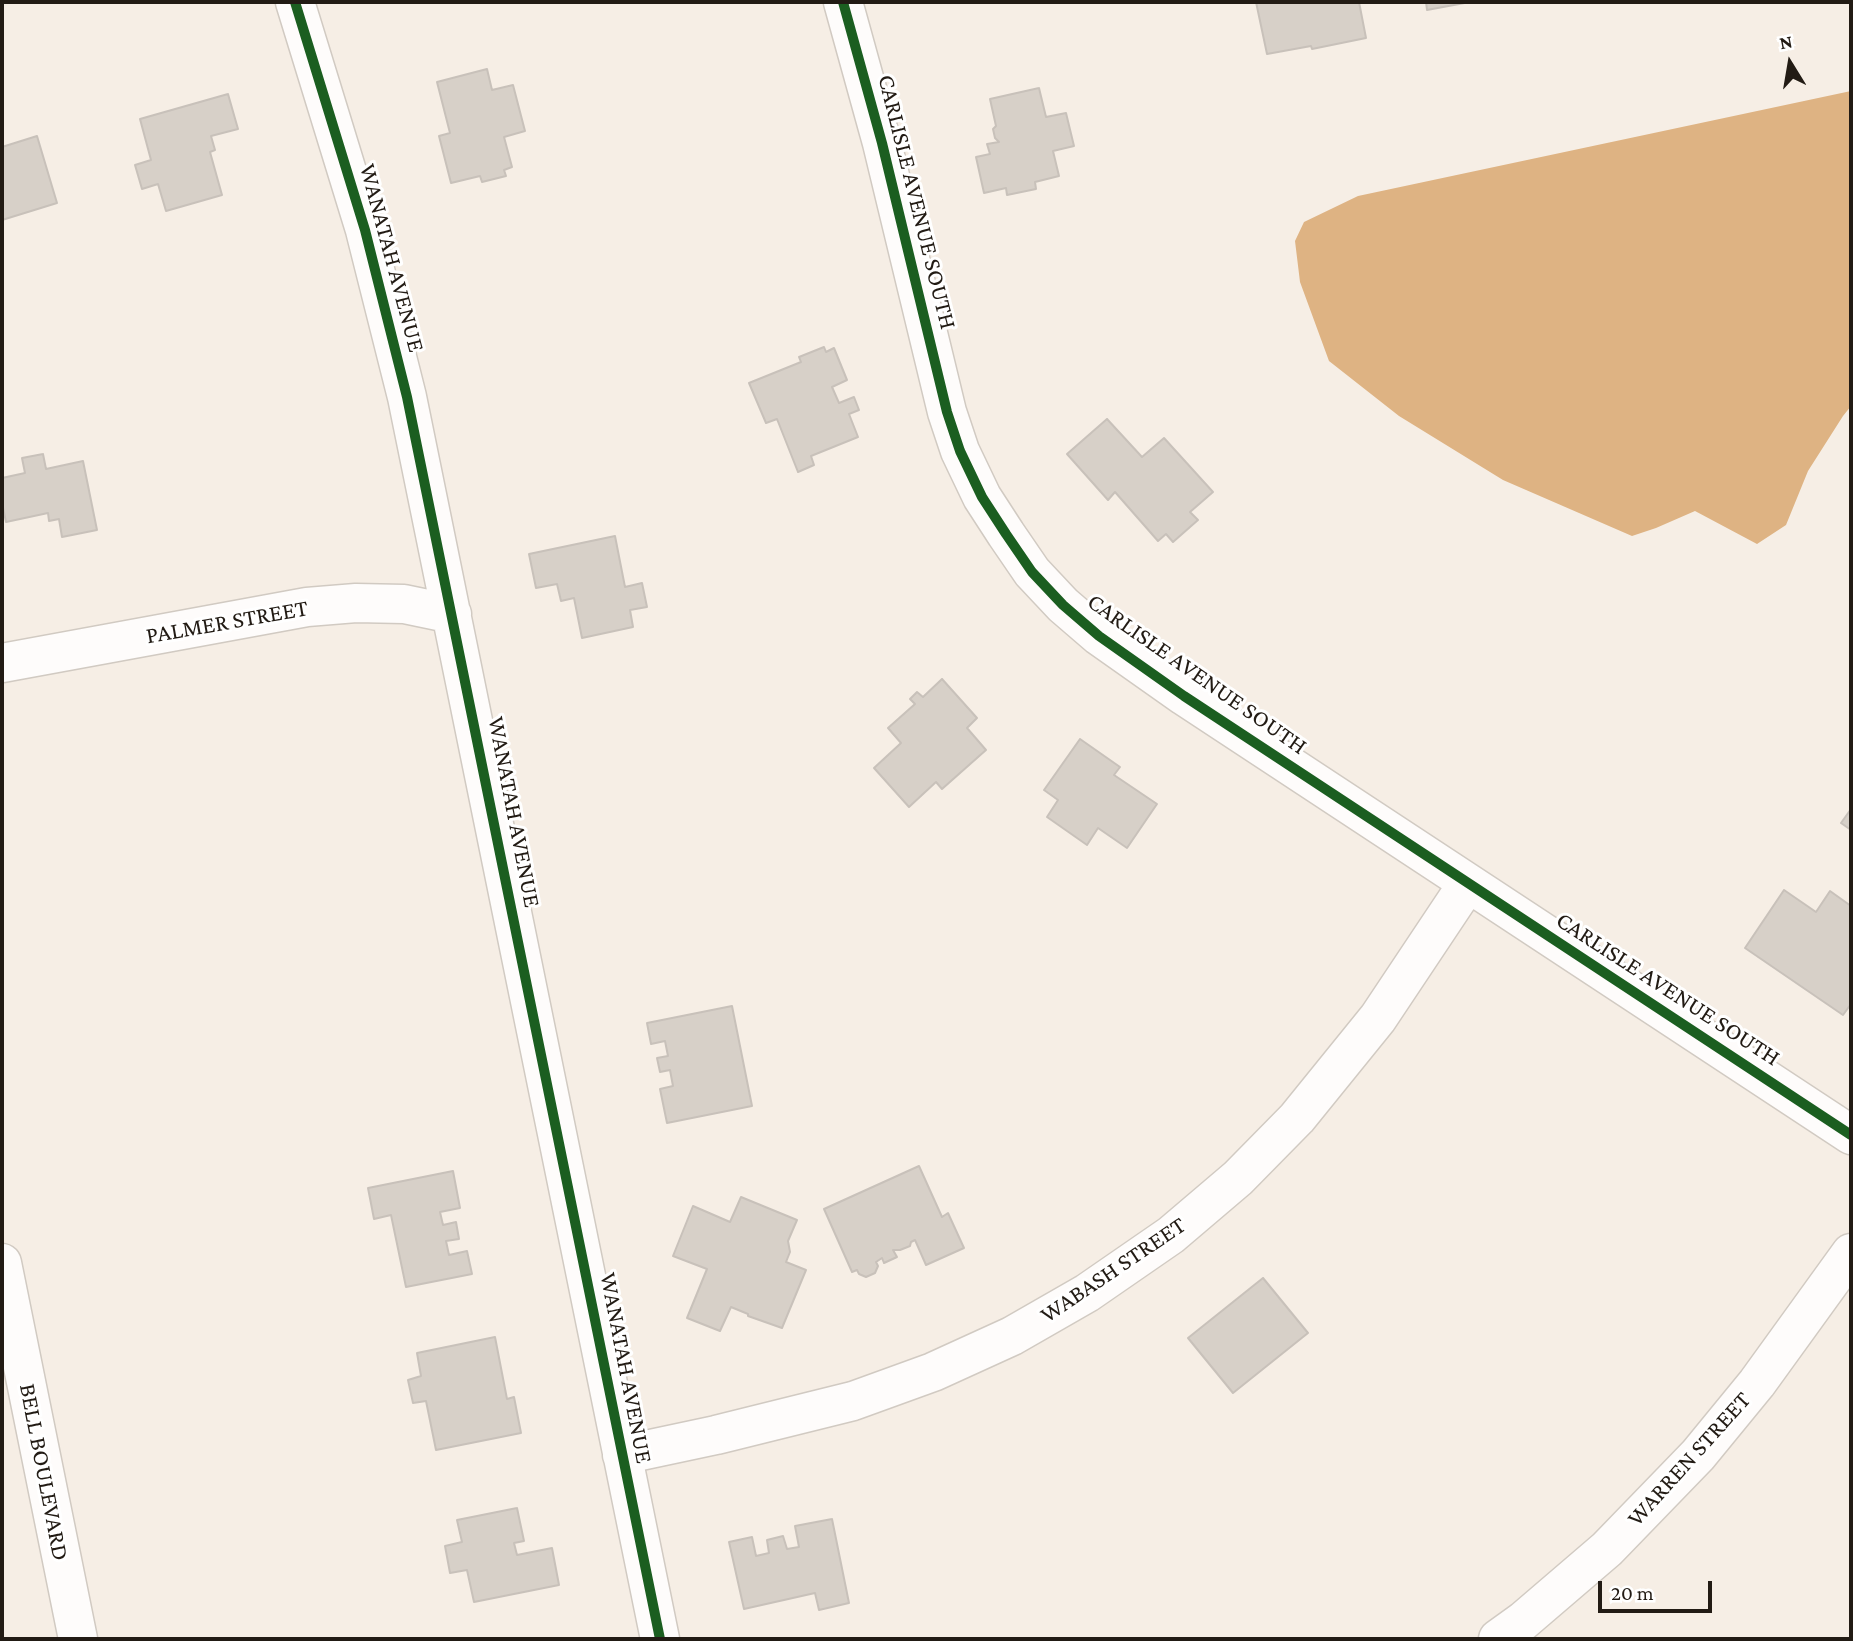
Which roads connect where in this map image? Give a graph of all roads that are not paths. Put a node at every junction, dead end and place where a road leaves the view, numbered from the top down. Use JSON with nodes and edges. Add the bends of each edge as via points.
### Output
{"nodes":[{"id":1,"x":295,"y":2,"type":"edge"},
{"id":2,"x":843,"y":2,"type":"edge"},
{"id":3,"x":452,"y":614,"type":"junction"},
{"id":4,"x":2,"y":663,"type":"edge"},
{"id":5,"x":1468,"y":883,"type":"junction"},
{"id":6,"x":1851,"y":1135,"type":"edge"},
{"id":7,"x":1851,"y":1253,"type":"edge"},
{"id":8,"x":2,"y":1263,"type":"edge"},
{"id":9,"x":622,"y":1455,"type":"junction"},
{"id":10,"x":78,"y":1639,"type":"edge"},
{"id":11,"x":660,"y":1639,"type":"edge"},
{"id":12,"x":1498,"y":1639,"type":"edge"}],
"edges":[{"from":1,"to":3,"type":"street","name":"WANATAH AVENUE","via":[[365,230],[407,397]]},
{"from":2,"to":5,"type":"street","name":"CARLISLE AVENUE SOUTH","via":[[947,412],[976,485],[1032,572],[1099,636]]},
{"from":3,"to":4,"type":"street","name":"PALMER STREET","via":[[404,604],[307,607]]},
{"from":3,"to":9,"type":"street","name":"WANATAH AVENUE"},
{"from":5,"to":6,"type":"street","name":"CARLISLE AVENUE SOUTH"},
{"from":5,"to":9,"type":"street","name":"WABASH STREET","via":[[1378,1018],[1297,1118],[1238,1178],[1171,1234],[1087,1293],[1001,1341],[853,1401]]},
{"from":7,"to":12,"type":"street","name":"WARREN STREET","via":[[1757,1383],[1698,1454],[1607,1549]]},
{"from":8,"to":10,"type":"street","name":"BELL BOULEVARD"},
{"from":9,"to":11,"type":"street","name":"WANATAH AVENUE"}]}
